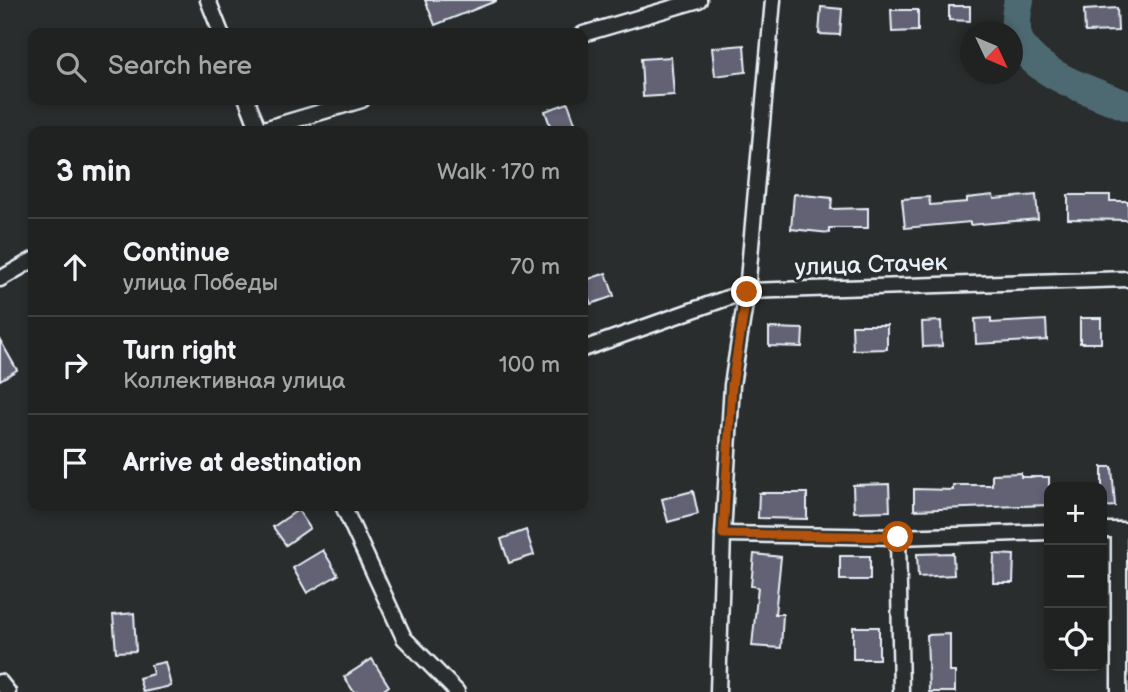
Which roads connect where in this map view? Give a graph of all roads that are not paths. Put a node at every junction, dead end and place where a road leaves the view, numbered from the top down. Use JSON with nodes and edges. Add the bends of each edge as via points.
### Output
{"nodes":[{"id":1,"x":208,"y":0,"type":"edge"},
{"id":2,"x":699,"y":0,"type":"edge"},
{"id":3,"x":773,"y":0,"type":"edge"},
{"id":4,"x":219,"y":28,"type":"edge"},
{"id":5,"x":588,"y":33,"type":"edge"},
{"id":6,"x":249,"y":105,"type":"edge"},
{"id":7,"x":345,"y":105,"type":"edge"},
{"id":8,"x":257,"y":126,"type":"edge"},
{"id":9,"x":276,"y":126,"type":"edge"},
{"id":10,"x":28,"y":263,"type":"edge"},
{"id":11,"x":0,"y":279,"type":"edge"},
{"id":12,"x":1128,"y":279,"type":"edge"},
{"id":13,"x":747,"y":292,"type":"junction"},
{"id":14,"x":588,"y":347,"type":"edge"},
{"id":15,"x":345,"y":511,"type":"edge"},
{"id":16,"x":1123,"y":530,"type":"edge"},
{"id":17,"x":1044,"y":532,"type":"edge"},
{"id":18,"x":723,"y":534,"type":"junction"},
{"id":19,"x":898,"y":537,"type":"junction"},
{"id":20,"x":0,"y":682,"type":"edge"},
{"id":21,"x":8,"y":692,"type":"edge"},
{"id":22,"x":457,"y":692,"type":"edge"},
{"id":23,"x":718,"y":692,"type":"edge"},
{"id":24,"x":901,"y":692,"type":"edge"},
{"id":25,"x":1119,"y":692,"type":"edge"}],
"edges":[{"from":1,"to":4,"type":"street"},
{"from":2,"to":5,"type":"street"},
{"from":3,"to":13,"type":"street"},
{"from":6,"to":8,"type":"street"},
{"from":7,"to":9,"type":"street"},
{"from":10,"to":11,"type":"street"},
{"from":12,"to":13,"type":"street","name":"улица Стачек"},
{"from":13,"to":14,"type":"street","name":"улица Стачек"},
{"from":13,"to":18,"type":"street","via":[[732,385]]},
{"from":15,"to":22,"type":"street","via":[[404,638]]},
{"from":16,"to":25,"type":"street"},
{"from":17,"to":19,"type":"street"},
{"from":18,"to":19,"type":"street"},
{"from":18,"to":23,"type":"street"},
{"from":19,"to":24,"type":"street"},
{"from":20,"to":21,"type":"street"}]}
